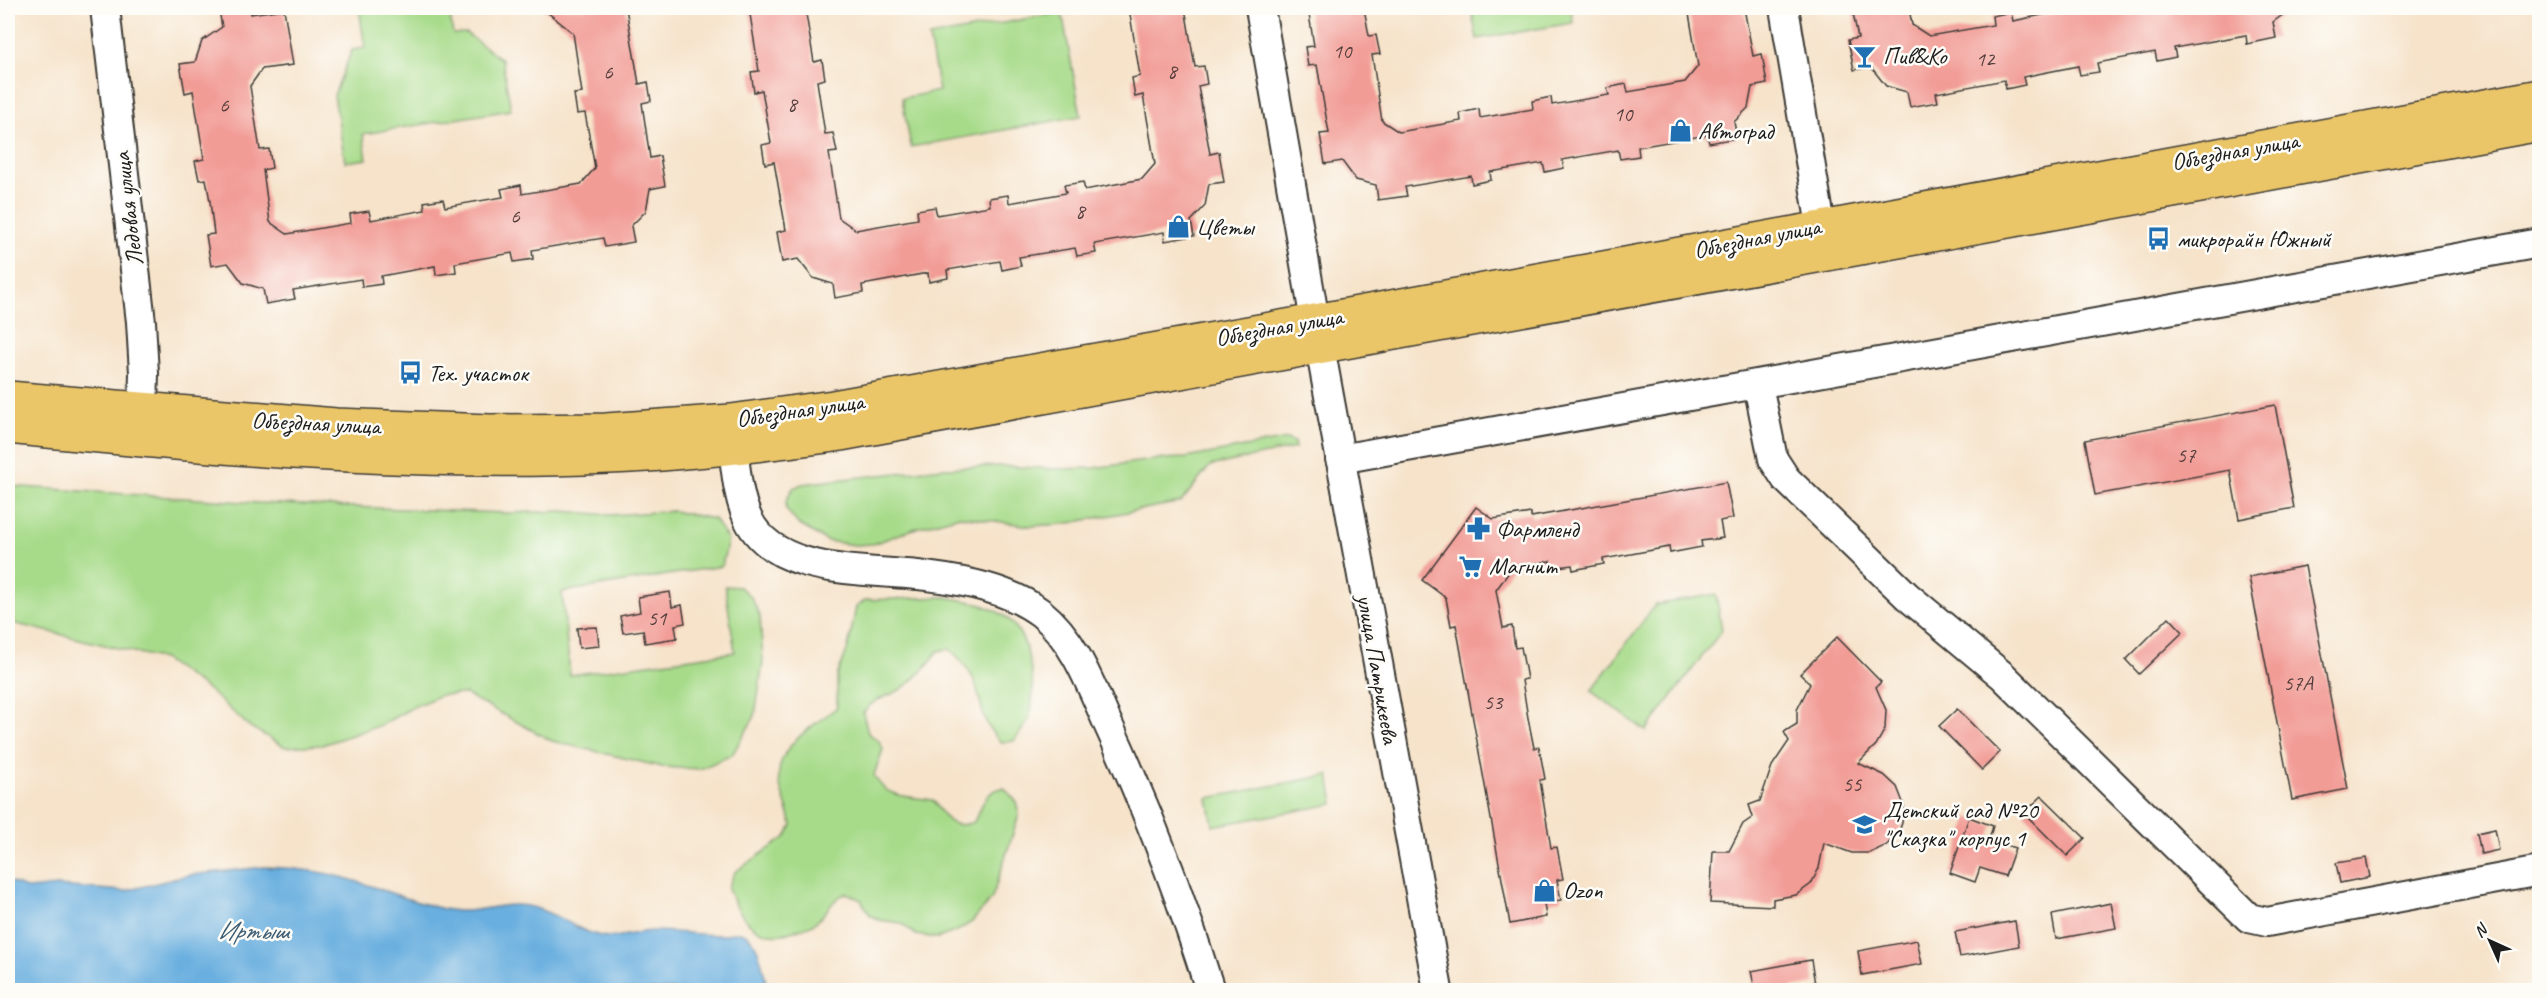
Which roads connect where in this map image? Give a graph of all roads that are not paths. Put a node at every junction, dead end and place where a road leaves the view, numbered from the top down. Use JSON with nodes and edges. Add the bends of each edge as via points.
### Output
{"nodes":[{"id":1,"x":105,"y":8,"type":"edge"},
{"id":2,"x":1260,"y":8,"type":"edge"},
{"id":3,"x":1784,"y":8,"type":"edge"},
{"id":4,"x":2540,"y":96,"type":"edge"},
{"id":5,"x":2540,"y":124,"type":"edge"},
{"id":6,"x":1824,"y":240,"type":"junction"},
{"id":7,"x":2540,"y":243,"type":"edge"},
{"id":8,"x":1317,"y":334,"type":"junction"},
{"id":9,"x":1758,"y":385,"type":"junction"},
{"id":10,"x":8,"y":398,"type":"edge"},
{"id":11,"x":142,"y":425,"type":"junction"},
{"id":12,"x":8,"y":427,"type":"edge"},
{"id":13,"x":732,"y":434,"type":"junction"},
{"id":14,"x":1340,"y":459,"type":"junction"},
{"id":15,"x":2540,"y":871,"type":"edge"},
{"id":16,"x":1210,"y":990,"type":"edge"},
{"id":17,"x":1438,"y":990,"type":"edge"}],
"edges":[{"from":1,"to":11,"type":"street","name":"Ледовая улица","via":[[141,322]]},
{"from":2,"to":8,"type":"street","name":"улица Патрикеева"},
{"from":3,"to":6,"type":"street"},
{"from":4,"to":6,"type":"main road","name":"Объездная улица"},
{"from":5,"to":6,"type":"main road","name":"Объездная улица"},
{"from":6,"to":8,"type":"main road","name":"Объездная улица"},
{"from":7,"to":9,"type":"street"},
{"from":8,"to":13,"type":"main road","name":"Объездная улица","via":[[835,435]]},
{"from":8,"to":14,"type":"street","name":"улица Патрикеева"},
{"from":9,"to":14,"type":"street"},
{"from":9,"to":15,"type":"street","via":[[1771,452],[1786,479],[1907,596],[2003,676],[2248,918],[2267,922]]},
{"from":10,"to":11,"type":"main road","name":"Объездная улица"},
{"from":11,"to":12,"type":"main road","name":"Объездная улица"},
{"from":11,"to":13,"type":"main road","name":"Объездная улица","via":[[338,454],[490,458],[609,457]]},
{"from":13,"to":16,"type":"street","via":[[748,519],[768,542],[784,552],[812,564],[925,575],[1003,593],[1023,601],[1058,630],[1087,677],[1143,802]]},
{"from":14,"to":17,"type":"street","name":"улица Патрикеева"}]}
